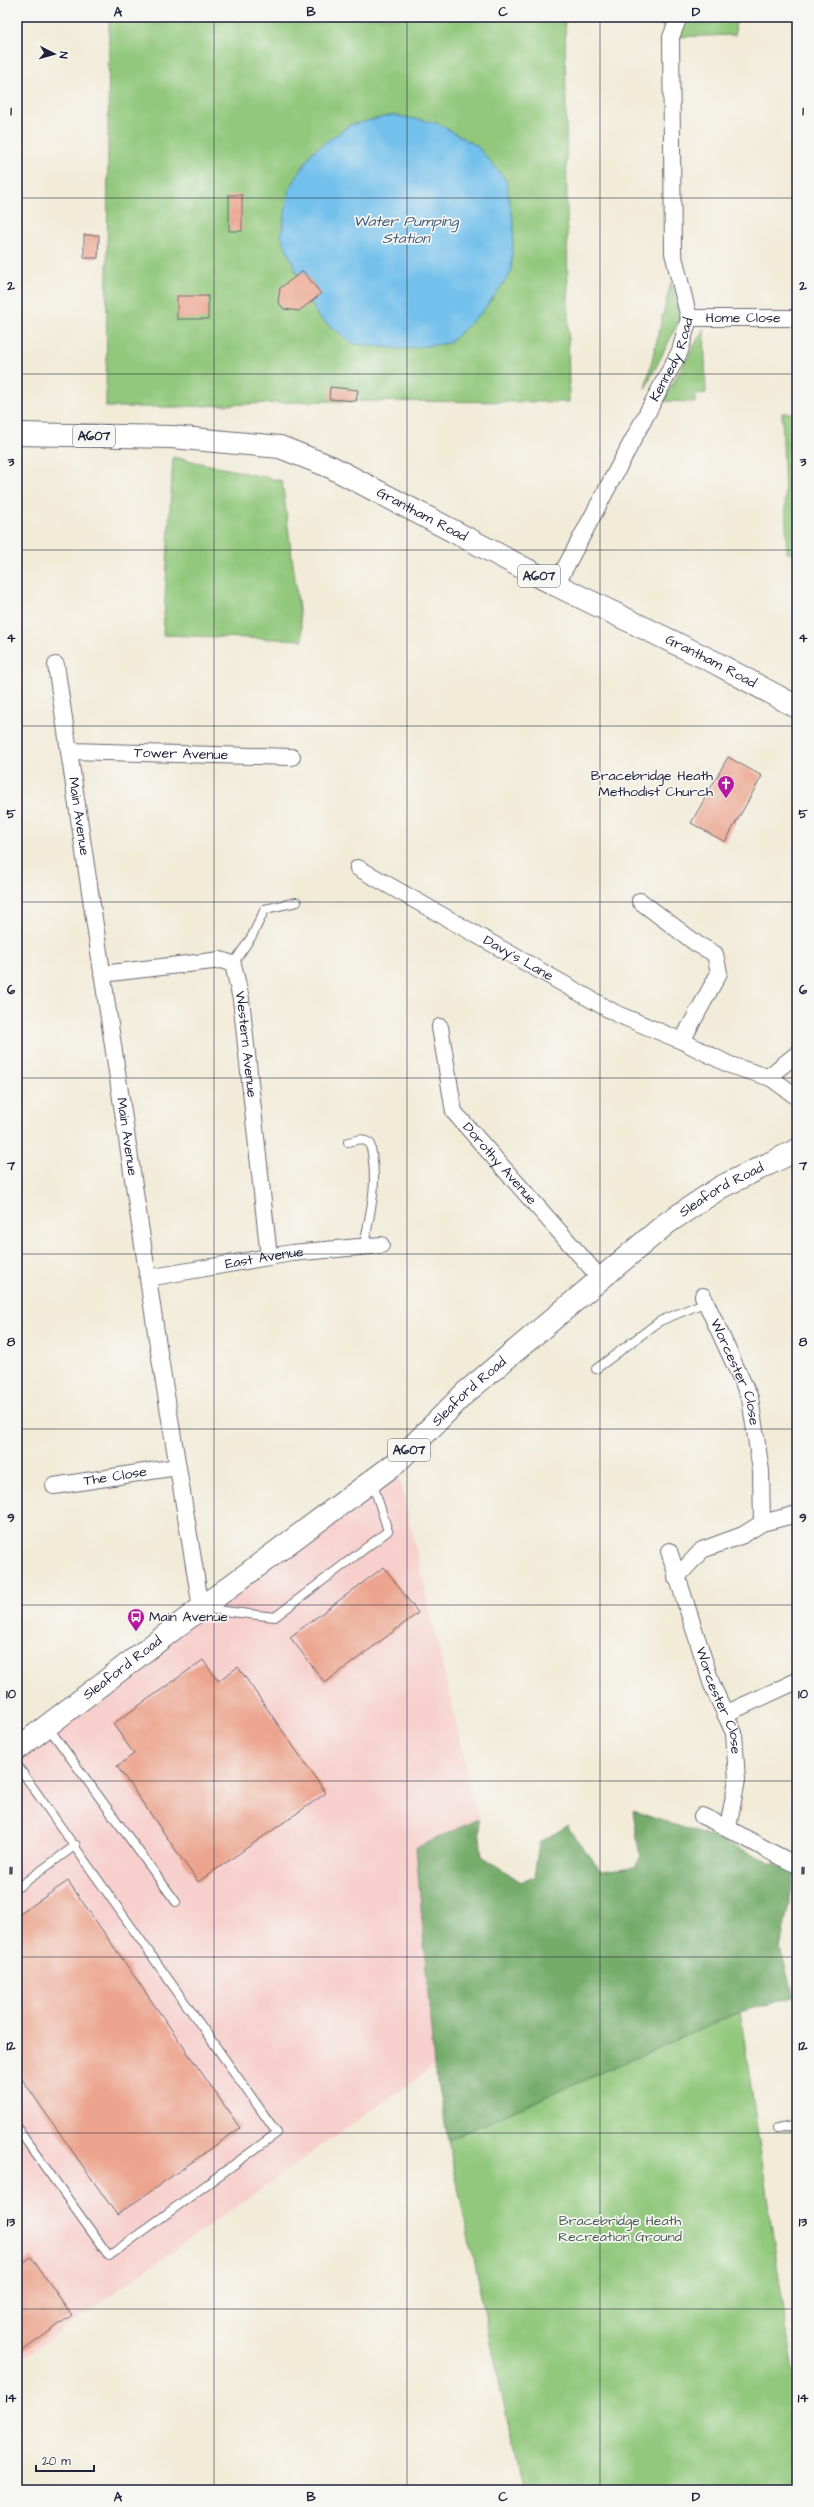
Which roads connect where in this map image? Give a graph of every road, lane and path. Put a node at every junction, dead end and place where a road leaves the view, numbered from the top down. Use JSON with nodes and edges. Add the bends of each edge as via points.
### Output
{"nodes":[{"id":1,"x":679,"y":17,"type":"edge"},
{"id":2,"x":689,"y":318,"type":"junction"},
{"id":3,"x":797,"y":318,"type":"edge"},
{"id":4,"x":17,"y":434,"type":"edge"},
{"id":5,"x":556,"y":585,"type":"junction"},
{"id":6,"x":56,"y":665,"type":"dead end"},
{"id":7,"x":797,"y":707,"type":"edge"},
{"id":8,"x":69,"y":751,"type":"junction"},
{"id":9,"x":292,"y":757,"type":"dead end"},
{"id":10,"x":358,"y":868,"type":"dead end"},
{"id":11,"x":640,"y":901,"type":"dead end"},
{"id":12,"x":297,"y":902,"type":"dead end"},
{"id":13,"x":233,"y":964,"type":"junction"},
{"id":14,"x":102,"y":974,"type":"junction"},
{"id":15,"x":440,"y":1027,"type":"dead end"},
{"id":16,"x":682,"y":1041,"type":"junction"},
{"id":17,"x":797,"y":1054,"type":"edge"},
{"id":18,"x":768,"y":1077,"type":"junction"},
{"id":19,"x":797,"y":1097,"type":"edge"},
{"id":20,"x":348,"y":1142,"type":"dead end"},
{"id":21,"x":797,"y":1150,"type":"edge"},
{"id":22,"x":381,"y":1245,"type":"dead end"},
{"id":23,"x":364,"y":1246,"type":"junction"},
{"id":24,"x":269,"y":1257,"type":"junction"},
{"id":25,"x":148,"y":1278,"type":"junction"},
{"id":26,"x":601,"y":1279,"type":"junction"},
{"id":27,"x":705,"y":1299,"type":"joint"},
{"id":28,"x":596,"y":1369,"type":"dead end"},
{"id":29,"x":177,"y":1467,"type":"junction"},
{"id":30,"x":372,"y":1480,"type":"junction"},
{"id":31,"x":54,"y":1486,"type":"dead end"},
{"id":32,"x":797,"y":1514,"type":"edge"},
{"id":33,"x":762,"y":1523,"type":"junction"},
{"id":34,"x":669,"y":1551,"type":"dead end"},
{"id":35,"x":676,"y":1578,"type":"junction"},
{"id":36,"x":201,"y":1608,"type":"junction"},
{"id":37,"x":797,"y":1681,"type":"edge"},
{"id":38,"x":725,"y":1714,"type":"junction"},
{"id":39,"x":48,"y":1727,"type":"junction"},
{"id":40,"x":17,"y":1749,"type":"edge"},
{"id":41,"x":17,"y":1764,"type":"edge"},
{"id":42,"x":702,"y":1816,"type":"dead end"},
{"id":43,"x":728,"y":1827,"type":"junction"},
{"id":44,"x":76,"y":1845,"type":"junction"},
{"id":45,"x":797,"y":1865,"type":"edge"},
{"id":46,"x":17,"y":1888,"type":"edge"},
{"id":47,"x":176,"y":1902,"type":"dead end"},
{"id":48,"x":797,"y":2125,"type":"edge"},
{"id":49,"x":17,"y":2128,"type":"edge"},
{"id":50,"x":777,"y":2129,"type":"dead end"}],
"edges":[{"from":1,"to":2,"type":"street","name":"Kennedy Road","via":[[671,37],[673,253]]},
{"from":2,"to":3,"type":"street","name":"Home Close"},
{"from":2,"to":5,"type":"street","name":"Kennedy Road","via":[[680,351]]},
{"from":4,"to":5,"type":"main road","name":"Grantham Road","number":"A607","via":[[172,437],[280,447],[331,467]]},
{"from":5,"to":7,"type":"main road","name":"Grantham Road","number":"A607","via":[[714,662]]},
{"from":6,"to":8,"type":"street","name":"Main Avenue"},
{"from":8,"to":9,"type":"street","name":"Tower Avenue"},
{"from":8,"to":14,"type":"street","name":"Main Avenue"},
{"from":10,"to":16,"type":"street","name":"Davy's Lane","via":[[617,1014]]},
{"from":11,"to":16,"type":"street","via":[[697,944],[715,954],[718,973]]},
{"from":12,"to":13,"type":"lane","via":[[265,909],[252,936]]},
{"from":13,"to":14,"type":"street","via":[[221,960]]},
{"from":13,"to":24,"type":"street","name":"Western Avenue","via":[[241,999]]},
{"from":14,"to":25,"type":"street","name":"Main Avenue"},
{"from":15,"to":26,"type":"street","name":"Dorothy Avenue","via":[[454,1112]]},
{"from":16,"to":18,"type":"street","name":"Davy's Lane","via":[[730,1065]]},
{"from":17,"to":18,"type":"street"},
{"from":18,"to":19,"type":"street","name":"Davy's Lane"},
{"from":20,"to":23,"type":"lane","via":[[361,1139],[370,1143],[373,1157],[375,1189]]},
{"from":21,"to":26,"type":"main road","name":"Sleaford Road","number":"A607","via":[[720,1188],[667,1223]]},
{"from":22,"to":23,"type":"street","name":"East Avenue"},
{"from":23,"to":24,"type":"street","name":"East Avenue"},
{"from":24,"to":25,"type":"street","name":"East Avenue"},
{"from":25,"to":29,"type":"street","name":"Main Avenue"},
{"from":26,"to":30,"type":"main road","name":"Sleaford Road","number":"A607","via":[[464,1394],[396,1463]]},
{"from":27,"to":28,"type":"lane","via":[[660,1321]]},
{"from":27,"to":33,"type":"street","name":"Worcester Close","via":[[750,1398],[760,1471]]},
{"from":29,"to":31,"type":"street","name":"The Close"},
{"from":29,"to":36,"type":"street","name":"Main Avenue"},
{"from":30,"to":36,"type":"main road","name":"Sleaford Road","number":"A607"},
{"from":30,"to":36,"type":"lane","via":[[388,1531],[276,1617]]},
{"from":32,"to":33,"type":"street"},
{"from":33,"to":35,"type":"street","via":[[743,1535],[702,1550]]},
{"from":34,"to":35,"type":"street","name":"Worcester Close"},
{"from":35,"to":38,"type":"street","name":"Worcester Close","via":[[712,1685]]},
{"from":36,"to":39,"type":"main road","name":"Sleaford Road","number":"A607"},
{"from":37,"to":38,"type":"street"},
{"from":38,"to":43,"type":"street","name":"Worcester Close","via":[[734,1733],[737,1780]]},
{"from":39,"to":40,"type":"main road","name":"Sleaford Road","number":"A607"},
{"from":39,"to":47,"type":"lane"},
{"from":41,"to":44,"type":"lane"},
{"from":42,"to":43,"type":"street"},
{"from":43,"to":45,"type":"street","via":[[765,1851]]},
{"from":44,"to":46,"type":"lane"},
{"from":44,"to":49,"type":"lane","via":[[276,2133],[109,2256]]},
{"from":48,"to":50,"type":"lane"}]}
